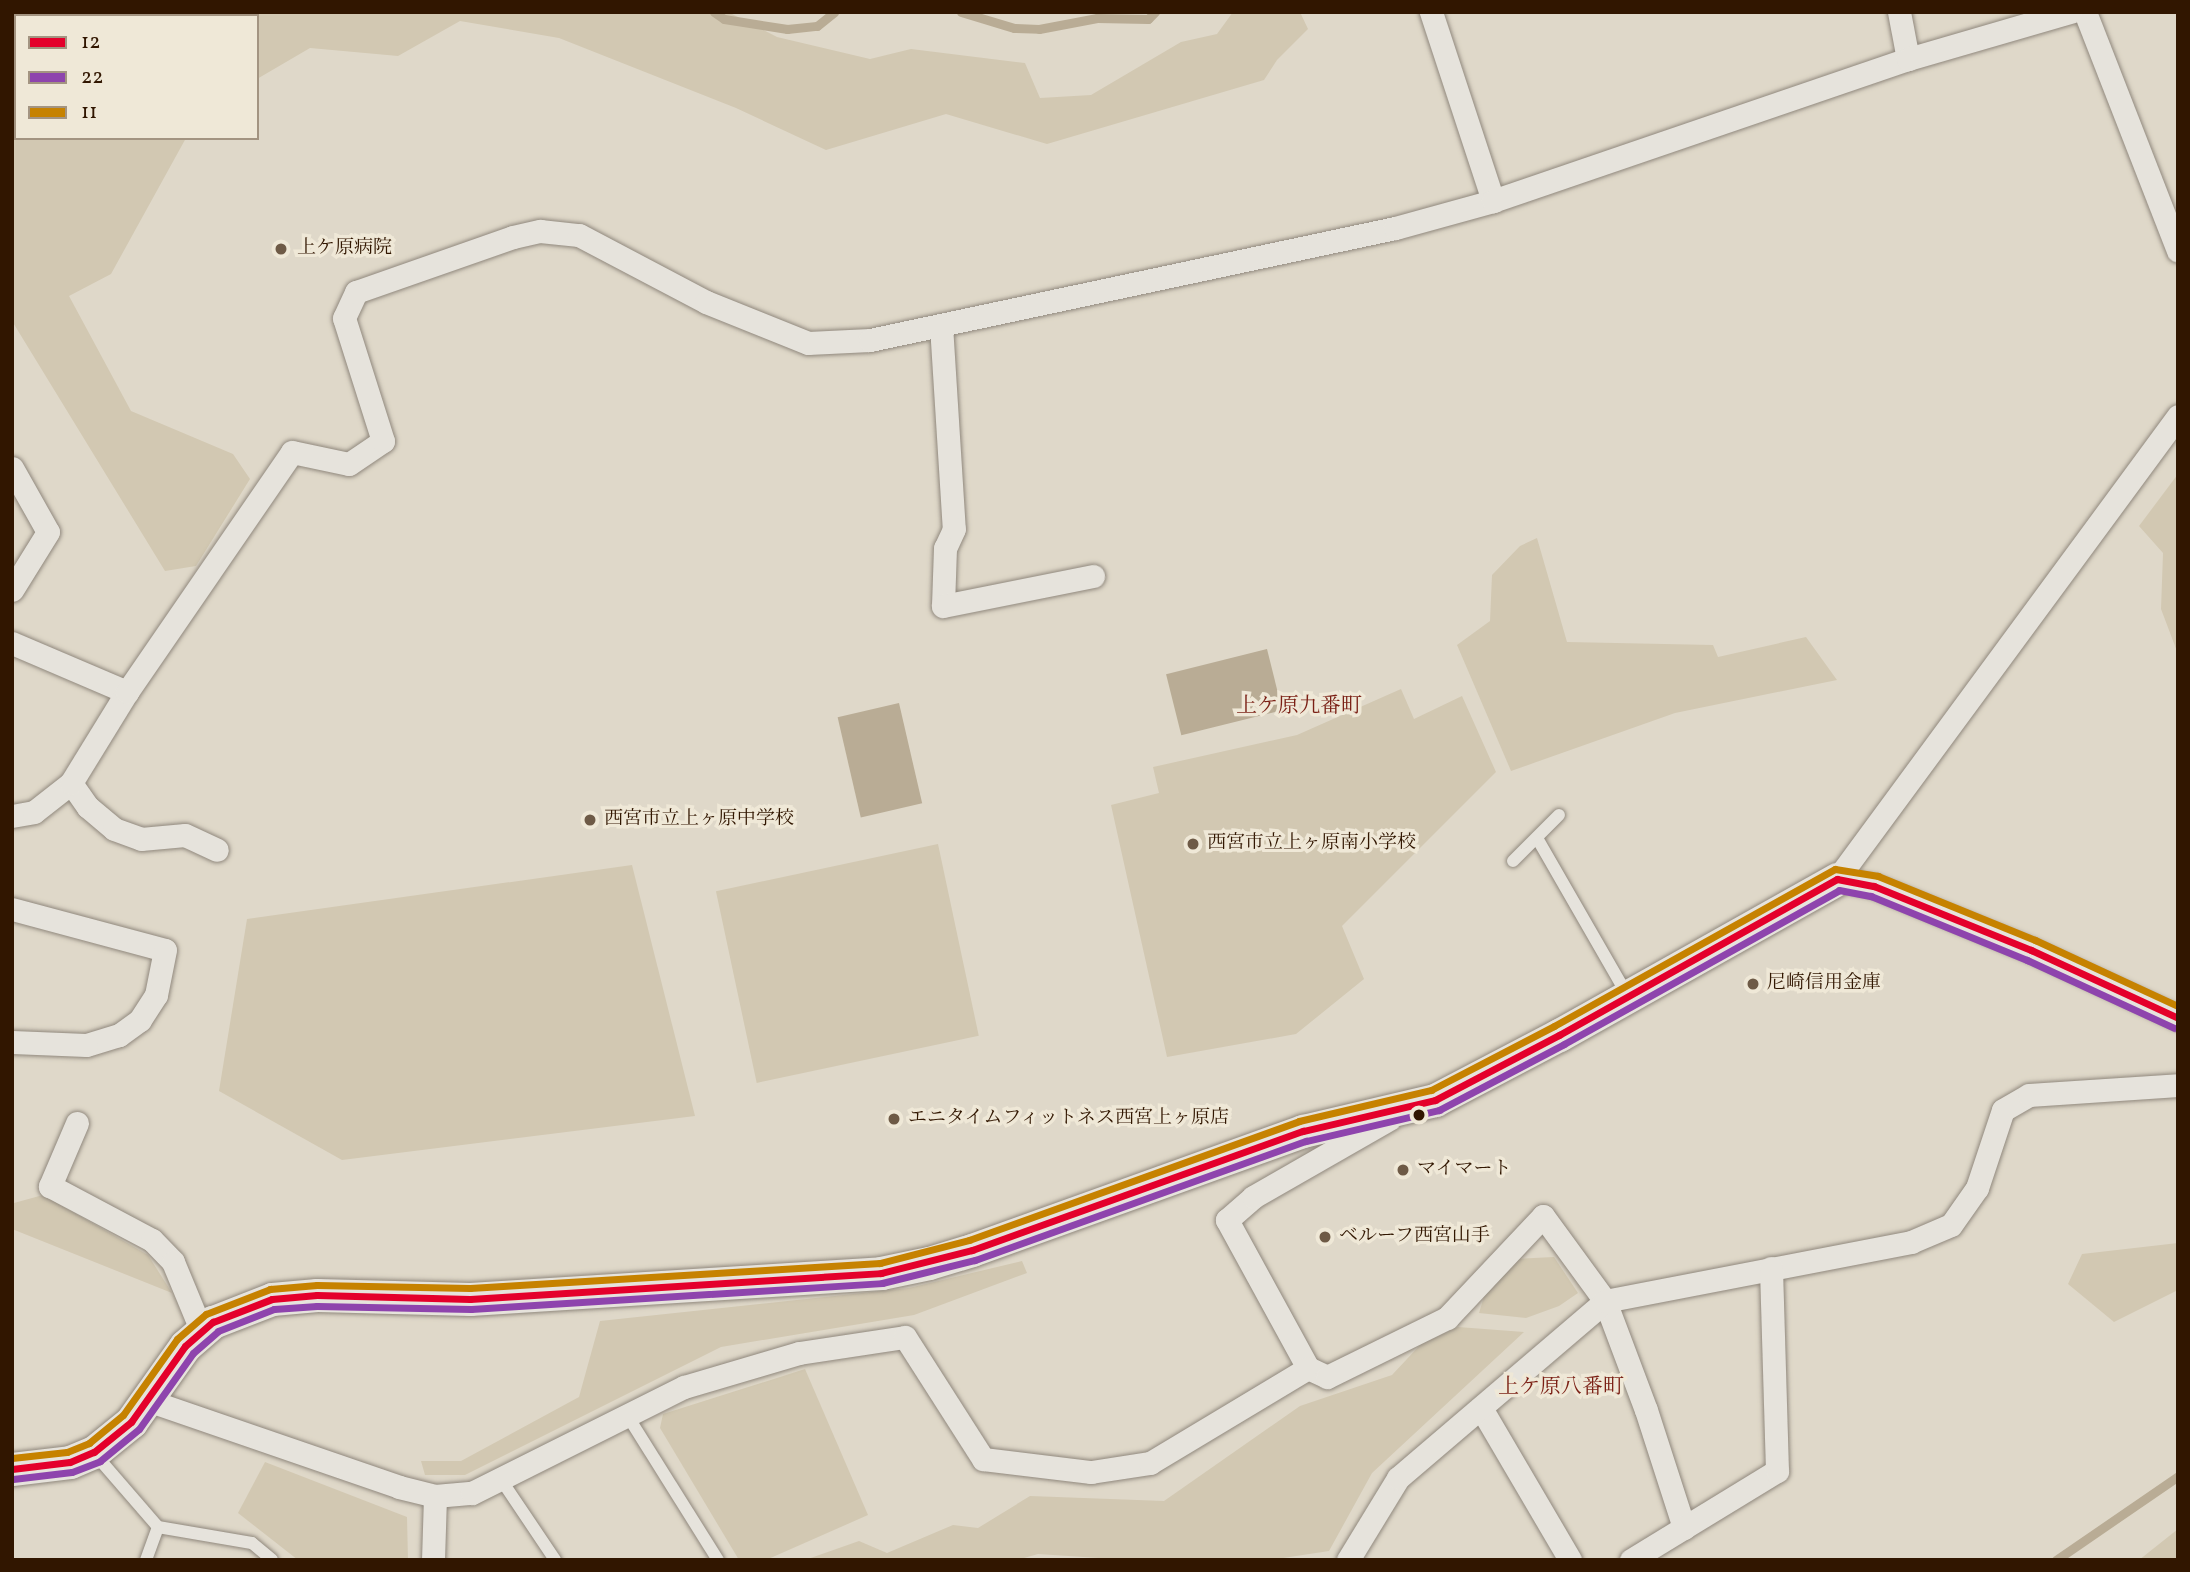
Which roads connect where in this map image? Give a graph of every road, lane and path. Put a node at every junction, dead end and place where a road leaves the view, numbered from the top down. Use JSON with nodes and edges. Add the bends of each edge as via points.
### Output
{"nodes":[{"id":1,"x":1431,"y":12,"type":"edge"},
{"id":2,"x":1899,"y":12,"type":"edge"},
{"id":3,"x":2070,"y":12,"type":"edge"},
{"id":4,"x":2085,"y":12,"type":"edge"},
{"id":5,"x":1908,"y":59,"type":"junction"},
{"id":6,"x":1493,"y":201,"type":"junction"},
{"id":7,"x":2178,"y":250,"type":"edge"},
{"id":8,"x":941,"y":325,"type":"junction"},
{"id":9,"x":2178,"y":416,"type":"edge"},
{"id":10,"x":12,"y":468,"type":"edge"},
{"id":11,"x":1093,"y":576,"type":"dead end"},
{"id":12,"x":12,"y":590,"type":"edge"},
{"id":13,"x":12,"y":643,"type":"edge"},
{"id":14,"x":127,"y":692,"type":"junction"},
{"id":15,"x":71,"y":783,"type":"junction"},
{"id":16,"x":1559,"y":815,"type":"dead end"},
{"id":17,"x":12,"y":816,"type":"edge"},
{"id":18,"x":1537,"y":838,"type":"junction"},
{"id":19,"x":217,"y":850,"type":"dead end"},
{"id":20,"x":1513,"y":861,"type":"dead end"},
{"id":21,"x":1838,"y":879,"type":"junction"},
{"id":22,"x":12,"y":909,"type":"edge"},
{"id":23,"x":1628,"y":997,"type":"junction"},
{"id":24,"x":2178,"y":1018,"type":"edge"},
{"id":25,"x":12,"y":1042,"type":"edge"},
{"id":26,"x":2178,"y":1085,"type":"edge"},
{"id":27,"x":1413,"y":1105,"type":"junction"},
{"id":28,"x":77,"y":1124,"type":"dead end"},
{"id":29,"x":1771,"y":1268,"type":"junction"},
{"id":30,"x":1605,"y":1301,"type":"junction"},
{"id":31,"x":202,"y":1332,"type":"junction"},
{"id":32,"x":1308,"y":1368,"type":"junction"},
{"id":33,"x":147,"y":1400,"type":"junction"},
{"id":34,"x":1481,"y":1408,"type":"junction"},
{"id":35,"x":627,"y":1415,"type":"junction"},
{"id":36,"x":94,"y":1452,"type":"junction"},
{"id":37,"x":12,"y":1469,"type":"edge"},
{"id":38,"x":500,"y":1478,"type":"junction"},
{"id":39,"x":435,"y":1496,"type":"junction"},
{"id":40,"x":158,"y":1527,"type":"junction"},
{"id":41,"x":1684,"y":1528,"type":"junction"},
{"id":42,"x":146,"y":1560,"type":"edge"},
{"id":43,"x":272,"y":1560,"type":"edge"},
{"id":44,"x":433,"y":1560,"type":"edge"},
{"id":45,"x":555,"y":1560,"type":"edge"},
{"id":46,"x":719,"y":1560,"type":"edge"},
{"id":47,"x":1348,"y":1560,"type":"edge"},
{"id":48,"x":1570,"y":1560,"type":"edge"},
{"id":49,"x":1631,"y":1560,"type":"edge"}],
"edges":[{"from":1,"to":6,"type":"street"},
{"from":2,"to":5,"type":"street"},
{"from":3,"to":5,"type":"street"},
{"from":4,"to":7,"type":"street"},
{"from":5,"to":6,"type":"street"},
{"from":6,"to":8,"type":"street","via":[[1395,228]]},
{"from":8,"to":11,"type":"street","via":[[954,529],[945,548],[943,606]]},
{"from":8,"to":14,"type":"street","via":[[870,340],[808,343],[706,302],[579,235],[540,232],[513,237],[356,292],[344,318],[383,441],[349,464],[292,452]]},
{"from":9,"to":21,"type":"street"},
{"from":10,"to":12,"type":"street","via":[[48,532]]},
{"from":13,"to":14,"type":"street"},
{"from":14,"to":15,"type":"street"},
{"from":15,"to":17,"type":"street","via":[[34,812]]},
{"from":15,"to":19,"type":"street","via":[[88,807],[114,829],[141,839],[185,835]]},
{"from":16,"to":18,"type":"lane"},
{"from":18,"to":20,"type":"lane"},
{"from":18,"to":23,"type":"lane"},
{"from":21,"to":23,"type":"street"},
{"from":21,"to":24,"type":"street","via":[[1874,886],[2031,950]]},
{"from":22,"to":25,"type":"street","via":[[165,950],[156,995],[140,1020],[119,1035],[86,1045]]},
{"from":23,"to":27,"type":"street","via":[[1435,1100]]},
{"from":26,"to":29,"type":"street","via":[[2029,1095],[2003,1110],[1978,1188],[1951,1224],[1911,1242]]},
{"from":27,"to":31,"type":"street","via":[[1303,1130],[971,1250],[881,1273],[470,1299],[306,1296],[272,1299],[213,1322]]},
{"from":27,"to":32,"type":"street","via":[[1253,1197],[1227,1220]]},
{"from":28,"to":31,"type":"street","via":[[50,1186],[152,1240],[173,1262]]},
{"from":29,"to":30,"type":"street"},
{"from":29,"to":41,"type":"street","via":[[1777,1471]]},
{"from":30,"to":32,"type":"street","via":[[1543,1216],[1447,1318],[1327,1377]]},
{"from":30,"to":34,"type":"street"},
{"from":30,"to":41,"type":"street"},
{"from":31,"to":33,"type":"street","via":[[185,1346]]},
{"from":32,"to":35,"type":"street","via":[[1150,1463],[1091,1472],[983,1459],[905,1337],[799,1353],[684,1387]]},
{"from":33,"to":36,"type":"street","via":[[131,1422]]},
{"from":33,"to":39,"type":"street"},
{"from":34,"to":47,"type":"street","via":[[1398,1478]]},
{"from":34,"to":48,"type":"street"},
{"from":35,"to":38,"type":"street"},
{"from":35,"to":46,"type":"lane"},
{"from":36,"to":37,"type":"street","via":[[70,1462]]},
{"from":36,"to":40,"type":"lane"},
{"from":38,"to":39,"type":"street","via":[[472,1493]]},
{"from":38,"to":45,"type":"lane"},
{"from":39,"to":44,"type":"street"},
{"from":40,"to":42,"type":"lane"},
{"from":40,"to":43,"type":"lane","via":[[252,1542]]},
{"from":41,"to":49,"type":"street"}]}
